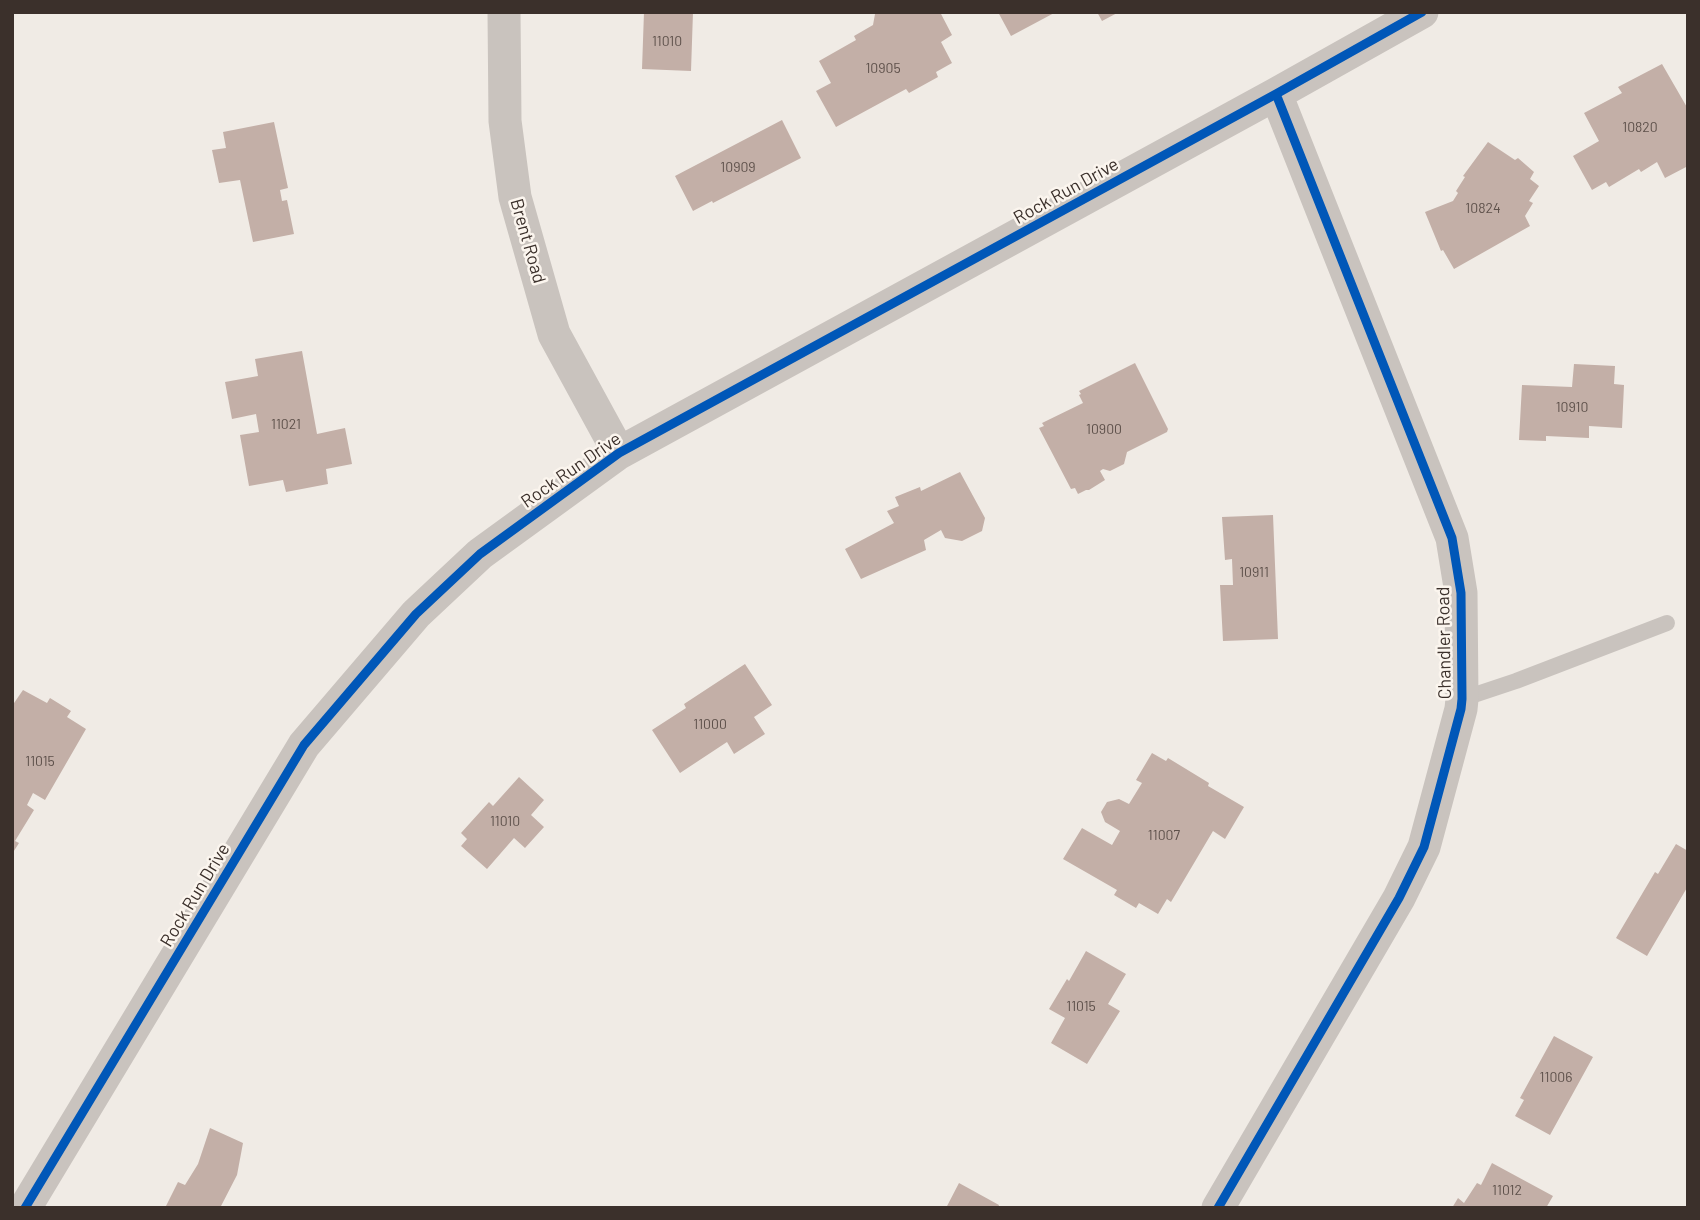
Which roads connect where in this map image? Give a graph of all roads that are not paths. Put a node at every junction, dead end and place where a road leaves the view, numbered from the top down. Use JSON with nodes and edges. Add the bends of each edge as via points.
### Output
{"nodes":[{"id":1,"x":504,"y":12,"type":"edge"},
{"id":2,"x":1422,"y":12,"type":"edge"},
{"id":3,"x":1276,"y":94,"type":"junction"},
{"id":4,"x":619,"y":453,"type":"junction"},
{"id":5,"x":1667,"y":623,"type":"dead end"},
{"id":6,"x":1462,"y":699,"type":"junction"},
{"id":7,"x":25,"y":1208,"type":"edge"},
{"id":8,"x":1218,"y":1208,"type":"edge"}],
"edges":[{"from":1,"to":4,"type":"street","name":"Brent Road","via":[[505,121],[515,197],[554,334]]},
{"from":2,"to":3,"type":"street","name":"Rock Run Drive"},
{"from":3,"to":4,"type":"street","name":"Rock Run Drive"},
{"from":3,"to":6,"type":"street","name":"Chandler Road","via":[[1452,538],[1461,593]]},
{"from":4,"to":7,"type":"street","name":"Rock Run Drive","via":[[480,554],[416,614],[304,745]]},
{"from":5,"to":6,"type":"lane"},
{"from":6,"to":8,"type":"street","name":"Chandler Road","via":[[1424,847],[1399,898]]}]}
